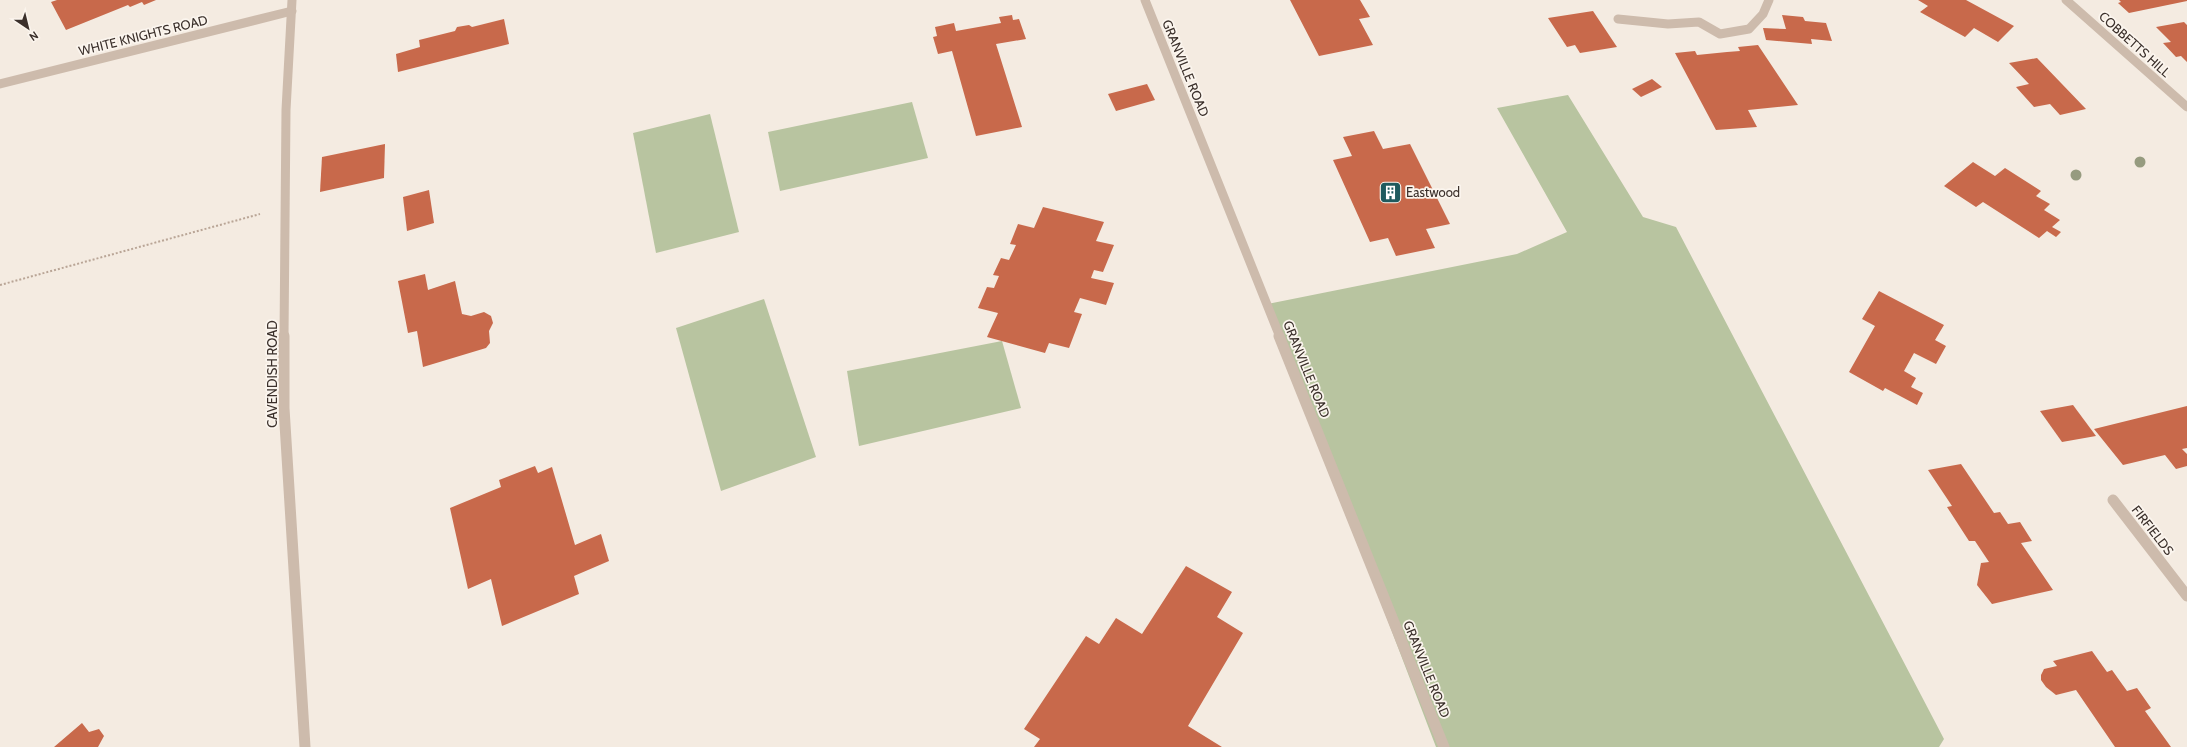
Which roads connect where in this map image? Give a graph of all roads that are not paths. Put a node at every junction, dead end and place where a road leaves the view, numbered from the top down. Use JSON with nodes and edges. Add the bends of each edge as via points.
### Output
{"nodes":[{"id":1,"x":292,"y":0,"type":"edge"},
{"id":2,"x":1145,"y":0,"type":"edge"},
{"id":3,"x":1769,"y":0,"type":"edge"},
{"id":4,"x":2066,"y":0,"type":"edge"},
{"id":5,"x":292,"y":11,"type":"junction"},
{"id":6,"x":1618,"y":19,"type":"dead end"},
{"id":7,"x":0,"y":84,"type":"edge"},
{"id":8,"x":2187,"y":108,"type":"edge"},
{"id":9,"x":2112,"y":500,"type":"dead end"},
{"id":10,"x":2187,"y":596,"type":"edge"},
{"id":11,"x":305,"y":747,"type":"edge"},
{"id":12,"x":1444,"y":747,"type":"edge"}],
"edges":[{"from":1,"to":5,"type":"street","name":"CAVENDISH ROAD"},
{"from":2,"to":12,"type":"street","name":"GRANVILLE ROAD"},
{"from":3,"to":6,"type":"street","via":[[1763,14],[1749,29],[1720,34],[1699,22],[1668,24]]},
{"from":4,"to":8,"type":"street","name":"COBBETTS HILL"},
{"from":5,"to":7,"type":"street","name":"WHITE KNIGHTS ROAD"},
{"from":5,"to":11,"type":"street","name":"CAVENDISH ROAD","via":[[286,110],[284,408]]},
{"from":9,"to":10,"type":"street","name":"FIRFIELDS"}]}
